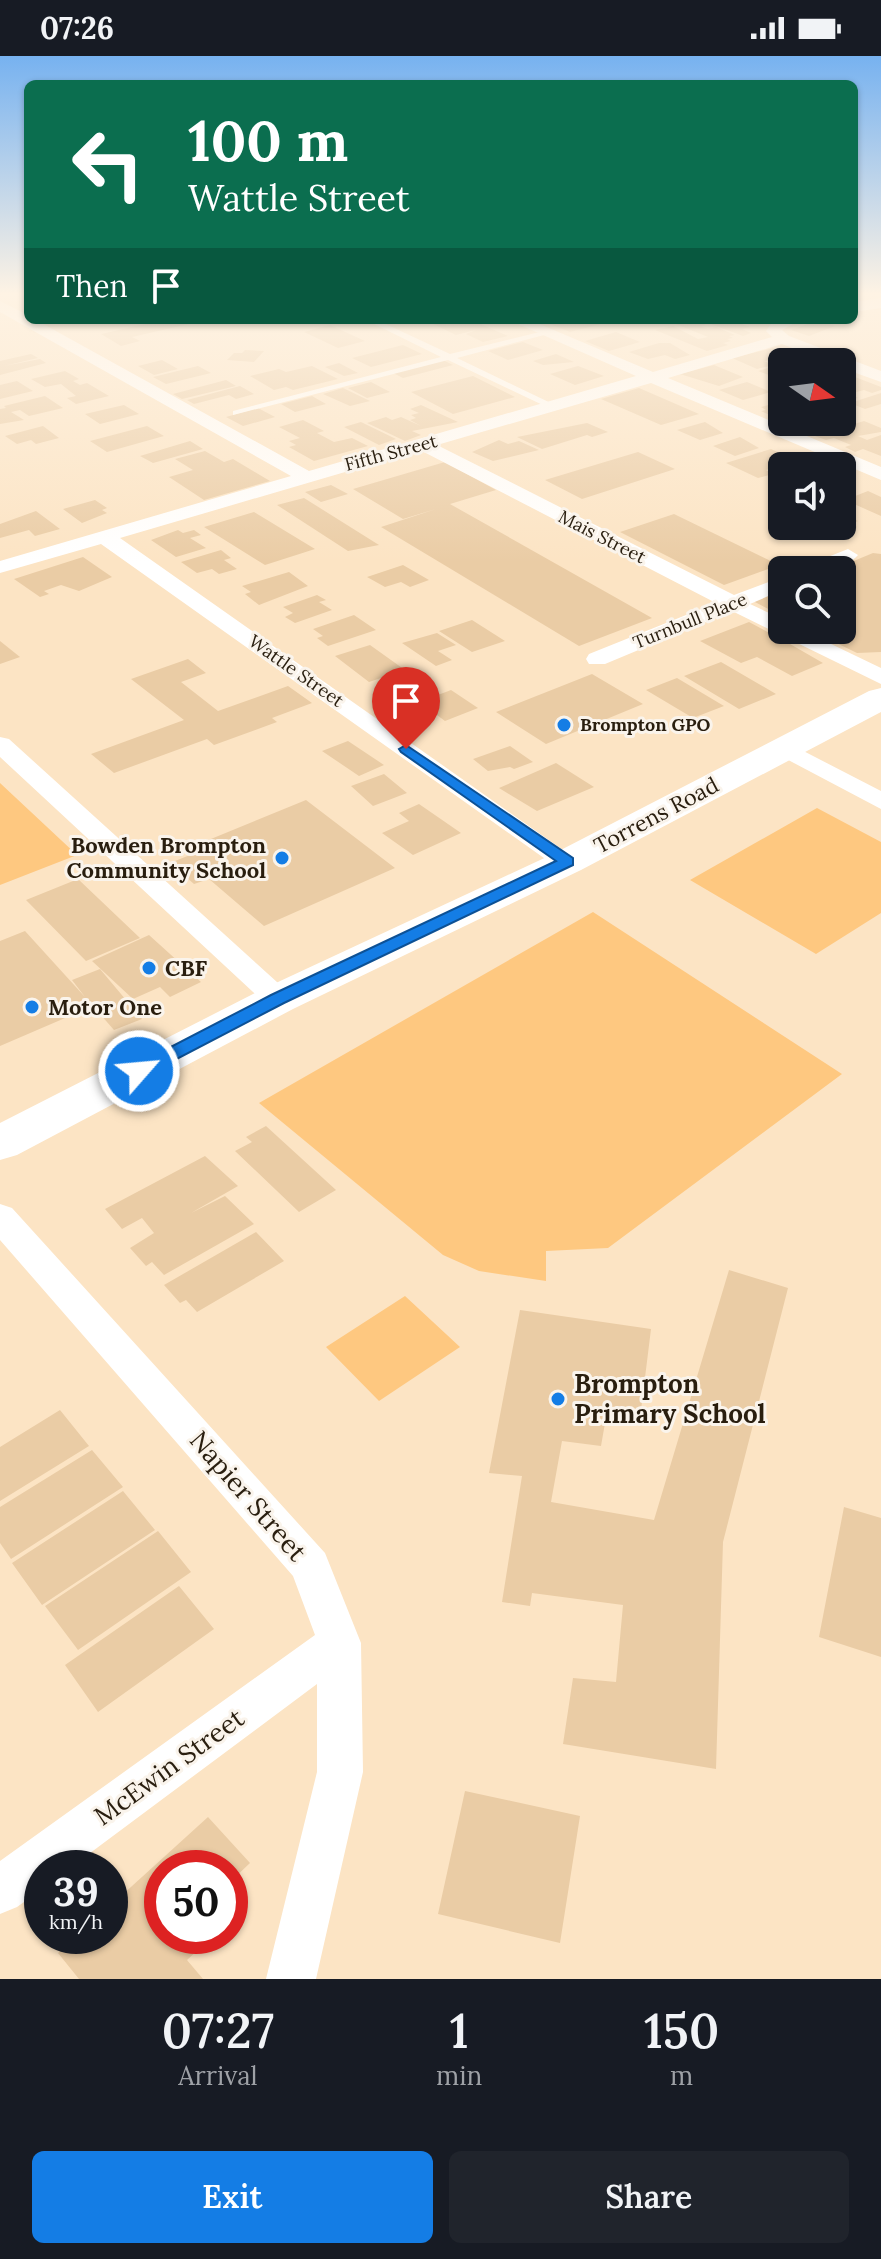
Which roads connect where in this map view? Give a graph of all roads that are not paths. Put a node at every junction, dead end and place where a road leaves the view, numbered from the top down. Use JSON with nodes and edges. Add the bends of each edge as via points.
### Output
{"nodes":[{"id":1,"x":137,"y":383,"type":"edge"},
{"id":2,"x":351,"y":383,"type":"edge"},
{"id":3,"x":503,"y":383,"type":"edge"},
{"id":4,"x":629,"y":383,"type":"edge"},
{"id":5,"x":667,"y":383,"type":"edge"},
{"id":6,"x":552,"y":406,"type":"junction"},
{"id":7,"x":236,"y":413,"type":"dead end"},
{"id":8,"x":423,"y":445,"type":"junction"},
{"id":9,"x":881,"y":474,"type":"edge"},
{"id":10,"x":304,"y":476,"type":"junction"},
{"id":11,"x":103,"y":536,"type":"junction"},
{"id":12,"x":0,"y":567,"type":"edge"},
{"id":13,"x":768,"y":589,"type":"edge"},
{"id":14,"x":732,"y":604,"type":"junction"},
{"id":15,"x":768,"y":621,"type":"edge"},
{"id":16,"x":814,"y":644,"type":"edge"},
{"id":17,"x":597,"y":659,"type":"dead end"},
{"id":18,"x":881,"y":677,"type":"edge"},
{"id":19,"x":881,"y":698,"type":"edge"},
{"id":20,"x":0,"y":744,"type":"edge"},
{"id":21,"x":784,"y":748,"type":"junction"},
{"id":22,"x":881,"y":801,"type":"edge"},
{"id":23,"x":567,"y":862,"type":"junction"},
{"id":24,"x":278,"y":999,"type":"junction"},
{"id":25,"x":0,"y":1143,"type":"edge"},
{"id":26,"x":0,"y":1217,"type":"edge"},
{"id":27,"x":339,"y":1643,"type":"junction"},
{"id":28,"x":0,"y":1890,"type":"edge"},
{"id":29,"x":291,"y":1979,"type":"edge"}],
"edges":[{"from":1,"to":10,"type":"street"},
{"from":2,"to":7,"type":"lane"},
{"from":3,"to":6,"type":"lane"},
{"from":4,"to":6,"type":"street","name":"Fifth Street"},
{"from":5,"to":9,"type":"street"},
{"from":6,"to":8,"type":"street","name":"Fifth Street"},
{"from":8,"to":10,"type":"street","name":"Fifth Street"},
{"from":8,"to":14,"type":"street","name":"Mais Street"},
{"from":10,"to":11,"type":"street","name":"Fifth Street"},
{"from":11,"to":12,"type":"street","name":"Fifth Street"},
{"from":11,"to":23,"type":"street","name":"Wattle Street"},
{"from":13,"to":14,"type":"street","name":"Turnbull Place"},
{"from":14,"to":15,"type":"street","name":"Mais Street"},
{"from":14,"to":17,"type":"street","name":"Turnbull Place"},
{"from":16,"to":18,"type":"street","name":"Mais Street"},
{"from":19,"to":21,"type":"main road","name":"Torrens Road"},
{"from":20,"to":24,"type":"street"},
{"from":21,"to":22,"type":"street"},
{"from":21,"to":23,"type":"main road","name":"Torrens Road"},
{"from":23,"to":24,"type":"main road","name":"Torrens Road"},
{"from":24,"to":25,"type":"main road","name":"Torrens Road"},
{"from":26,"to":27,"type":"street","name":"Napier Street","via":[[310,1566]]},
{"from":27,"to":28,"type":"street","name":"McEwin Street"},
{"from":27,"to":29,"type":"street","name":"Napier Street","via":[[340,1772]]}]}
